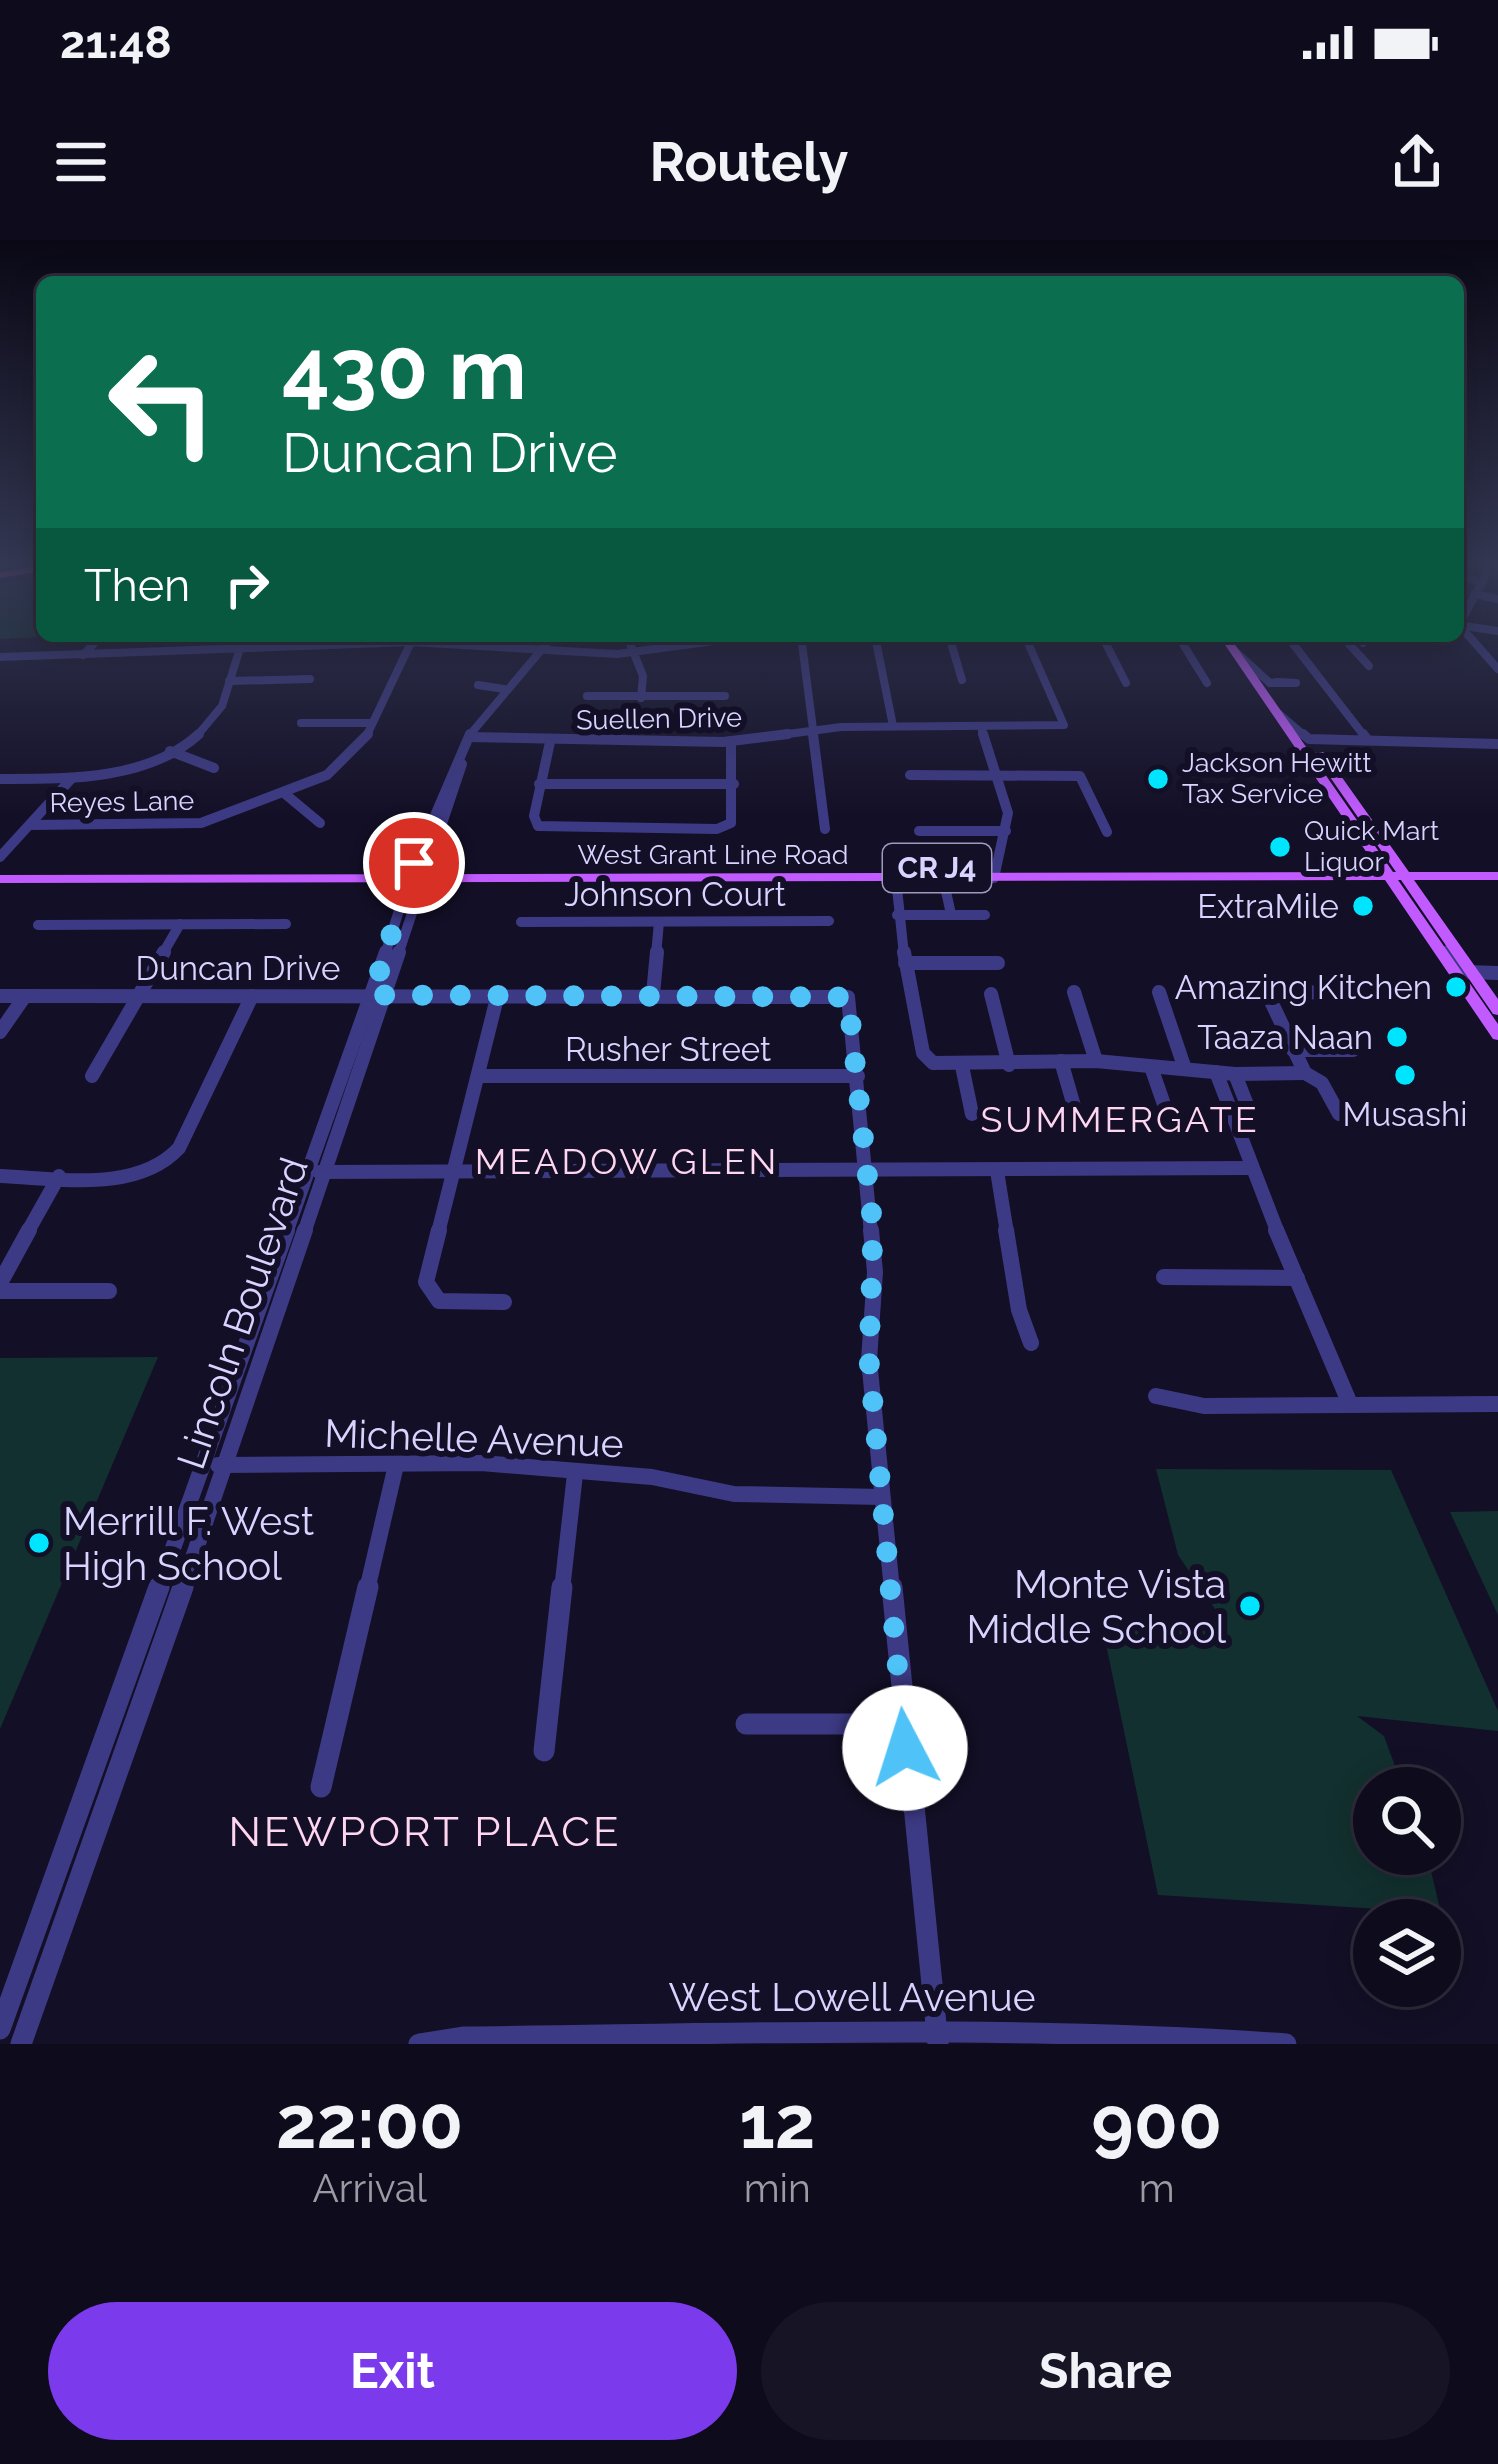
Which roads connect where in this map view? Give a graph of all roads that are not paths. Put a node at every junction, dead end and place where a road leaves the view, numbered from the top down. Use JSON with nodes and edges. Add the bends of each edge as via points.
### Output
{"nodes":[{"id":1,"x":89,"y":649,"type":"edge"},
{"id":2,"x":185,"y":649,"type":"edge"},
{"id":3,"x":240,"y":649,"type":"edge"},
{"id":4,"x":407,"y":649,"type":"edge"},
{"id":5,"x":532,"y":649,"type":"edge"},
{"id":6,"x":630,"y":649,"type":"edge"},
{"id":7,"x":653,"y":649,"type":"edge"},
{"id":8,"x":720,"y":649,"type":"edge"},
{"id":9,"x":802,"y":649,"type":"edge"},
{"id":10,"x":878,"y":649,"type":"edge"},
{"id":11,"x":953,"y":649,"type":"edge"},
{"id":12,"x":1031,"y":649,"type":"edge"},
{"id":13,"x":1109,"y":649,"type":"edge"},
{"id":14,"x":1186,"y":649,"type":"edge"},
{"id":15,"x":1234,"y":649,"type":"edge"},
{"id":16,"x":1245,"y":649,"type":"edge"},
{"id":17,"x":1297,"y":649,"type":"edge"},
{"id":18,"x":1360,"y":649,"type":"edge"},
{"id":19,"x":542,"y":650,"type":"junction"},
{"id":20,"x":1236,"y":652,"type":"junction"},
{"id":21,"x":631,"y":653,"type":"junction"},
{"id":22,"x":719,"y":654,"type":"dead end"},
{"id":23,"x":83,"y":655,"type":"junction"},
{"id":24,"x":0,"y":657,"type":"edge"},
{"id":25,"x":1369,"y":666,"type":"dead end"},
{"id":26,"x":310,"y":680,"type":"dead end"},
{"id":27,"x":962,"y":680,"type":"dead end"},
{"id":28,"x":229,"y":681,"type":"junction"},
{"id":29,"x":1126,"y":683,"type":"dead end"},
{"id":30,"x":1207,"y":683,"type":"dead end"},
{"id":31,"x":1270,"y":683,"type":"junction"},
{"id":32,"x":1324,"y":683,"type":"junction"},
{"id":33,"x":478,"y":685,"type":"dead end"},
{"id":34,"x":504,"y":689,"type":"junction"},
{"id":35,"x":586,"y":696,"type":"dead end"},
{"id":36,"x":725,"y":696,"type":"dead end"},
{"id":37,"x":641,"y":698,"type":"junction"},
{"id":38,"x":1278,"y":712,"type":"junction"},
{"id":39,"x":301,"y":723,"type":"dead end"},
{"id":40,"x":373,"y":723,"type":"junction"},
{"id":41,"x":893,"y":726,"type":"junction"},
{"id":42,"x":981,"y":727,"type":"junction"},
{"id":43,"x":809,"y":730,"type":"junction"},
{"id":44,"x":470,"y":737,"type":"junction"},
{"id":45,"x":1309,"y":739,"type":"junction"},
{"id":46,"x":1367,"y":739,"type":"junction"},
{"id":47,"x":731,"y":741,"type":"junction"},
{"id":48,"x":550,"y":742,"type":"junction"},
{"id":49,"x":1498,"y":744,"type":"edge"},
{"id":50,"x":170,"y":751,"type":"junction"},
{"id":51,"x":214,"y":768,"type":"dead end"},
{"id":52,"x":996,"y":775,"type":"junction"},
{"id":53,"x":910,"y":776,"type":"dead end"},
{"id":54,"x":72,"y":778,"type":"junction"},
{"id":55,"x":0,"y":779,"type":"edge"},
{"id":56,"x":539,"y":784,"type":"junction"},
{"id":57,"x":734,"y":784,"type":"junction"},
{"id":58,"x":284,"y":793,"type":"junction"},
{"id":59,"x":320,"y":823,"type":"dead end"},
{"id":60,"x":30,"y":825,"type":"junction"},
{"id":61,"x":825,"y":829,"type":"dead end"},
{"id":62,"x":919,"y":830,"type":"dead end"},
{"id":63,"x":1006,"y":831,"type":"junction"},
{"id":64,"x":1107,"y":832,"type":"dead end"},
{"id":65,"x":0,"y":857,"type":"edge"},
{"id":66,"x":1498,"y":866,"type":"edge"},
{"id":67,"x":1138,"y":868,"type":"junction"},
{"id":68,"x":0,"y":870,"type":"edge"},
{"id":69,"x":1392,"y":872,"type":"junction"},
{"id":70,"x":997,"y":873,"type":"junction"},
{"id":71,"x":418,"y":874,"type":"junction"},
{"id":72,"x":896,"y":874,"type":"junction"},
{"id":73,"x":1498,"y":877,"type":"edge"},
{"id":74,"x":1112,"y":878,"type":"junction"},
{"id":75,"x":0,"y":879,"type":"edge"},
{"id":76,"x":945,"y":887,"type":"dead end"},
{"id":77,"x":951,"y":914,"type":"junction"},
{"id":78,"x":897,"y":915,"type":"junction"},
{"id":79,"x":985,"y":915,"type":"dead end"},
{"id":80,"x":829,"y":921,"type":"dead end"},
{"id":81,"x":521,"y":922,"type":"dead end"},
{"id":82,"x":659,"y":922,"type":"junction"},
{"id":83,"x":180,"y":924,"type":"junction"},
{"id":84,"x":286,"y":924,"type":"dead end"},
{"id":85,"x":38,"y":925,"type":"dead end"},
{"id":86,"x":1432,"y":939,"type":"junction"},
{"id":87,"x":905,"y":963,"type":"junction"},
{"id":88,"x":998,"y":963,"type":"dead end"},
{"id":89,"x":1472,"y":973,"type":"junction"},
{"id":90,"x":1498,"y":973,"type":"edge"},
{"id":91,"x":1074,"y":992,"type":"dead end"},
{"id":92,"x":1160,"y":992,"type":"dead end"},
{"id":93,"x":1319,"y":992,"type":"dead end"},
{"id":94,"x":498,"y":994,"type":"junction"},
{"id":95,"x":653,"y":994,"type":"junction"},
{"id":96,"x":991,"y":994,"type":"dead end"},
{"id":97,"x":379,"y":995,"type":"junction"},
{"id":98,"x":0,"y":996,"type":"edge"},
{"id":99,"x":25,"y":996,"type":"junction"},
{"id":100,"x":138,"y":996,"type":"junction"},
{"id":101,"x":252,"y":996,"type":"junction"},
{"id":102,"x":1498,"y":1010,"type":"edge"},
{"id":103,"x":0,"y":1032,"type":"edge"},
{"id":104,"x":1498,"y":1034,"type":"edge"},
{"id":105,"x":1223,"y":1037,"type":"dead end"},
{"id":106,"x":1289,"y":1043,"type":"junction"},
{"id":107,"x":1353,"y":1050,"type":"dead end"},
{"id":108,"x":1096,"y":1060,"type":"junction"},
{"id":109,"x":1061,"y":1061,"type":"junction"},
{"id":110,"x":962,"y":1066,"type":"junction"},
{"id":111,"x":1009,"y":1066,"type":"junction"},
{"id":112,"x":1151,"y":1067,"type":"junction"},
{"id":113,"x":1185,"y":1069,"type":"junction"},
{"id":114,"x":1216,"y":1072,"type":"junction"},
{"id":115,"x":1305,"y":1073,"type":"junction"},
{"id":116,"x":1235,"y":1074,"type":"junction"},
{"id":117,"x":92,"y":1076,"type":"dead end"},
{"id":118,"x":478,"y":1076,"type":"junction"},
{"id":119,"x":858,"y":1076,"type":"junction"},
{"id":120,"x":1076,"y":1113,"type":"dead end"},
{"id":121,"x":1167,"y":1113,"type":"dead end"},
{"id":122,"x":972,"y":1114,"type":"dead end"},
{"id":123,"x":1339,"y":1114,"type":"dead end"},
{"id":124,"x":1251,"y":1115,"type":"dead end"},
{"id":125,"x":1250,"y":1168,"type":"junction"},
{"id":126,"x":997,"y":1171,"type":"junction"},
{"id":127,"x":317,"y":1172,"type":"junction"},
{"id":128,"x":452,"y":1172,"type":"junction"},
{"id":129,"x":867,"y":1173,"type":"junction"},
{"id":130,"x":0,"y":1176,"type":"edge"},
{"id":131,"x":59,"y":1176,"type":"junction"},
{"id":132,"x":1164,"y":1277,"type":"dead end"},
{"id":133,"x":1297,"y":1277,"type":"junction"},
{"id":134,"x":0,"y":1287,"type":"edge"},
{"id":135,"x":109,"y":1292,"type":"dead end"},
{"id":136,"x":504,"y":1302,"type":"dead end"},
{"id":137,"x":1031,"y":1343,"type":"dead end"},
{"id":138,"x":1156,"y":1396,"type":"dead end"},
{"id":139,"x":1350,"y":1404,"type":"junction"},
{"id":140,"x":1498,"y":1404,"type":"edge"},
{"id":141,"x":205,"y":1465,"type":"junction"},
{"id":142,"x":226,"y":1465,"type":"junction"},
{"id":143,"x":396,"y":1465,"type":"junction"},
{"id":144,"x":574,"y":1474,"type":"junction"},
{"id":145,"x":882,"y":1497,"type":"junction"},
{"id":146,"x":746,"y":1724,"type":"dead end"},
{"id":147,"x":902,"y":1724,"type":"junction"},
{"id":148,"x":544,"y":1750,"type":"dead end"},
{"id":149,"x":321,"y":1787,"type":"dead end"},
{"id":150,"x":0,"y":2029,"type":"edge"},
{"id":151,"x":937,"y":2037,"type":"edge"},
{"id":152,"x":21,"y":2044,"type":"edge"},
{"id":153,"x":419,"y":2044,"type":"edge"},
{"id":154,"x":1286,"y":2044,"type":"edge"}],
"edges":[{"from":1,"to":23,"type":"street"},
{"from":2,"to":23,"type":"street"},
{"from":3,"to":28,"type":"street"},
{"from":4,"to":40,"type":"street","name":"Reyes Lane"},
{"from":5,"to":19,"type":"street"},
{"from":6,"to":21,"type":"street"},
{"from":7,"to":21,"type":"street"},
{"from":8,"to":22,"type":"street"},
{"from":9,"to":43,"type":"street"},
{"from":10,"to":41,"type":"street"},
{"from":11,"to":27,"type":"street"},
{"from":12,"to":42,"type":"street","name":"Suellen Drive","via":[[1064,725]]},
{"from":13,"to":29,"type":"street"},
{"from":14,"to":30,"type":"street"},
{"from":15,"to":20,"type":"main road"},
{"from":16,"to":31,"type":"main road"},
{"from":17,"to":32,"type":"street"},
{"from":18,"to":25,"type":"street"},
{"from":19,"to":21,"type":"street"},
{"from":19,"to":34,"type":"street","name":"Lincoln Boulevard"},
{"from":20,"to":31,"type":"street"},
{"from":20,"to":38,"type":"main road"},
{"from":21,"to":37,"type":"street","via":[[643,676]]},
{"from":23,"to":24,"type":"street"},
{"from":26,"to":28,"type":"street"},
{"from":28,"to":50,"type":"street","via":[[211,723]]},
{"from":31,"to":32,"type":"street"},
{"from":31,"to":45,"type":"main road"},
{"from":32,"to":46,"type":"street"},
{"from":33,"to":34,"type":"street"},
{"from":34,"to":44,"type":"street","name":"Lincoln Boulevard"},
{"from":35,"to":37,"type":"street"},
{"from":36,"to":37,"type":"street"},
{"from":38,"to":45,"type":"street"},
{"from":38,"to":69,"type":"main road"},
{"from":39,"to":40,"type":"street"},
{"from":40,"to":58,"type":"street","name":"Reyes Lane","via":[[346,764]]},
{"from":41,"to":42,"type":"street","name":"Suellen Drive"},
{"from":41,"to":43,"type":"street","name":"Suellen Drive"},
{"from":42,"to":52,"type":"street"},
{"from":43,"to":47,"type":"street","name":"Suellen Drive"},
{"from":43,"to":61,"type":"street"},
{"from":44,"to":48,"type":"street","name":"Suellen Drive"},
{"from":44,"to":71,"type":"street","name":"Lincoln Boulevard"},
{"from":45,"to":46,"type":"street"},
{"from":45,"to":69,"type":"main road"},
{"from":46,"to":49,"type":"street"},
{"from":47,"to":48,"type":"street","name":"Suellen Drive"},
{"from":47,"to":57,"type":"street"},
{"from":48,"to":56,"type":"street"},
{"from":50,"to":51,"type":"street"},
{"from":50,"to":54,"type":"street"},
{"from":52,"to":53,"type":"street"},
{"from":52,"to":63,"type":"street"},
{"from":52,"to":64,"type":"street","via":[[1080,776]]},
{"from":54,"to":55,"type":"street"},
{"from":54,"to":60,"type":"street"},
{"from":56,"to":57,"type":"street"},
{"from":56,"to":57,"type":"street","via":[[538,826],[702,830],[730,823]]},
{"from":58,"to":59,"type":"street"},
{"from":58,"to":60,"type":"street","name":"Reyes Lane","via":[[201,823]]},
{"from":60,"to":65,"type":"street"},
{"from":60,"to":68,"type":"street"},
{"from":62,"to":63,"type":"street"},
{"from":63,"to":70,"type":"street"},
{"from":66,"to":69,"type":"main road","name":"West Grant Line Road","number":"CR J4"},
{"from":67,"to":69,"type":"main road","name":"West Grant Line Road","number":"CR J4"},
{"from":67,"to":70,"type":"main road","name":"West Grant Line Road","number":"CR J4"},
{"from":67,"to":74,"type":"main road"},
{"from":68,"to":71,"type":"main road","name":"West Grant Line Road","number":"CR J4"},
{"from":69,"to":73,"type":"main road","name":"West Grant Line Road","number":"CR J4"},
{"from":69,"to":74,"type":"main road","name":"West Grant Line Road","number":"CR J4"},
{"from":69,"to":86,"type":"main road"},
{"from":69,"to":89,"type":"main road"},
{"from":70,"to":72,"type":"main road","name":"West Grant Line Road","number":"CR J4"},
{"from":70,"to":74,"type":"main road","name":"West Grant Line Road","number":"CR J4"},
{"from":71,"to":72,"type":"main road","name":"West Grant Line Road","number":"CR J4"},
{"from":71,"to":75,"type":"main road","name":"West Grant Line Road","number":"CR J4"},
{"from":71,"to":97,"type":"street","name":"Lincoln Boulevard"},
{"from":72,"to":78,"type":"street"},
{"from":76,"to":77,"type":"street"},
{"from":77,"to":78,"type":"street"},
{"from":77,"to":79,"type":"street"},
{"from":78,"to":87,"type":"street"},
{"from":80,"to":82,"type":"street","name":"Johnson Court"},
{"from":81,"to":82,"type":"street","name":"Johnson Court"},
{"from":82,"to":95,"type":"street"},
{"from":83,"to":84,"type":"street"},
{"from":83,"to":85,"type":"street"},
{"from":83,"to":100,"type":"street"},
{"from":86,"to":89,"type":"street"},
{"from":86,"to":104,"type":"main road"},
{"from":87,"to":88,"type":"street"},
{"from":87,"to":110,"type":"street","via":[[926,1058]]},
{"from":89,"to":90,"type":"street"},
{"from":89,"to":102,"type":"main road"},
{"from":91,"to":108,"type":"street"},
{"from":92,"to":113,"type":"street"},
{"from":93,"to":106,"type":"street","via":[[1268,995]]},
{"from":94,"to":95,"type":"street","name":"Duncan Drive"},
{"from":94,"to":97,"type":"street","name":"Duncan Drive"},
{"from":94,"to":118,"type":"street"},
{"from":95,"to":119,"type":"street","name":"Duncan Drive","via":[[836,994],[851,1002]]},
{"from":96,"to":111,"type":"street"},
{"from":97,"to":101,"type":"street","name":"Duncan Drive"},
{"from":97,"to":127,"type":"street","name":"Lincoln Boulevard"},
{"from":98,"to":99,"type":"street","name":"Duncan Drive"},
{"from":99,"to":100,"type":"street","name":"Duncan Drive"},
{"from":99,"to":103,"type":"street"},
{"from":100,"to":101,"type":"street","name":"Duncan Drive"},
{"from":100,"to":117,"type":"street"},
{"from":101,"to":131,"type":"street","via":[[173,1159],[150,1174]]},
{"from":105,"to":106,"type":"street"},
{"from":106,"to":107,"type":"street"},
{"from":106,"to":115,"type":"street"},
{"from":108,"to":109,"type":"street"},
{"from":108,"to":112,"type":"street"},
{"from":109,"to":111,"type":"street"},
{"from":109,"to":120,"type":"street"},
{"from":110,"to":111,"type":"street"},
{"from":110,"to":122,"type":"street"},
{"from":112,"to":113,"type":"street"},
{"from":112,"to":121,"type":"street"},
{"from":113,"to":114,"type":"street"},
{"from":114,"to":116,"type":"street"},
{"from":114,"to":125,"type":"street"},
{"from":115,"to":116,"type":"street"},
{"from":115,"to":123,"type":"street","via":[[1322,1084]]},
{"from":116,"to":124,"type":"street"},
{"from":118,"to":119,"type":"street","name":"Rusher Street"},
{"from":118,"to":128,"type":"street"},
{"from":119,"to":129,"type":"street"},
{"from":125,"to":126,"type":"street"},
{"from":125,"to":133,"type":"street"},
{"from":126,"to":129,"type":"street"},
{"from":126,"to":137,"type":"street"},
{"from":127,"to":128,"type":"street"},
{"from":127,"to":141,"type":"street","name":"Lincoln Boulevard"},
{"from":127,"to":142,"type":"street","name":"Lincoln Boulevard"},
{"from":128,"to":129,"type":"street"},
{"from":128,"to":136,"type":"street","via":[[426,1282],[439,1301]]},
{"from":129,"to":145,"type":"street","via":[[875,1272],[869,1360]]},
{"from":130,"to":131,"type":"street"},
{"from":131,"to":134,"type":"street"},
{"from":132,"to":133,"type":"street"},
{"from":133,"to":139,"type":"street"},
{"from":134,"to":135,"type":"street"},
{"from":138,"to":139,"type":"street","via":[[1204,1406]]},
{"from":139,"to":140,"type":"street"},
{"from":141,"to":142,"type":"street","name":"Michelle Avenue"},
{"from":141,"to":150,"type":"street","name":"Lincoln Boulevard"},
{"from":142,"to":143,"type":"street","name":"Michelle Avenue"},
{"from":142,"to":152,"type":"street","name":"Lincoln Boulevard"},
{"from":143,"to":144,"type":"street","name":"Michelle Avenue","via":[[482,1463]]},
{"from":143,"to":149,"type":"street"},
{"from":144,"to":145,"type":"street","name":"Michelle Avenue","via":[[750,1496]]},
{"from":144,"to":148,"type":"street"},
{"from":145,"to":147,"type":"street"},
{"from":146,"to":147,"type":"street"},
{"from":147,"to":151,"type":"street"},
{"from":151,"to":153,"type":"street","name":"West Lowell Avenue","via":[[463,2037]]},
{"from":151,"to":154,"type":"street","name":"West Lowell Avenue","via":[[1136,2033]]}]}
